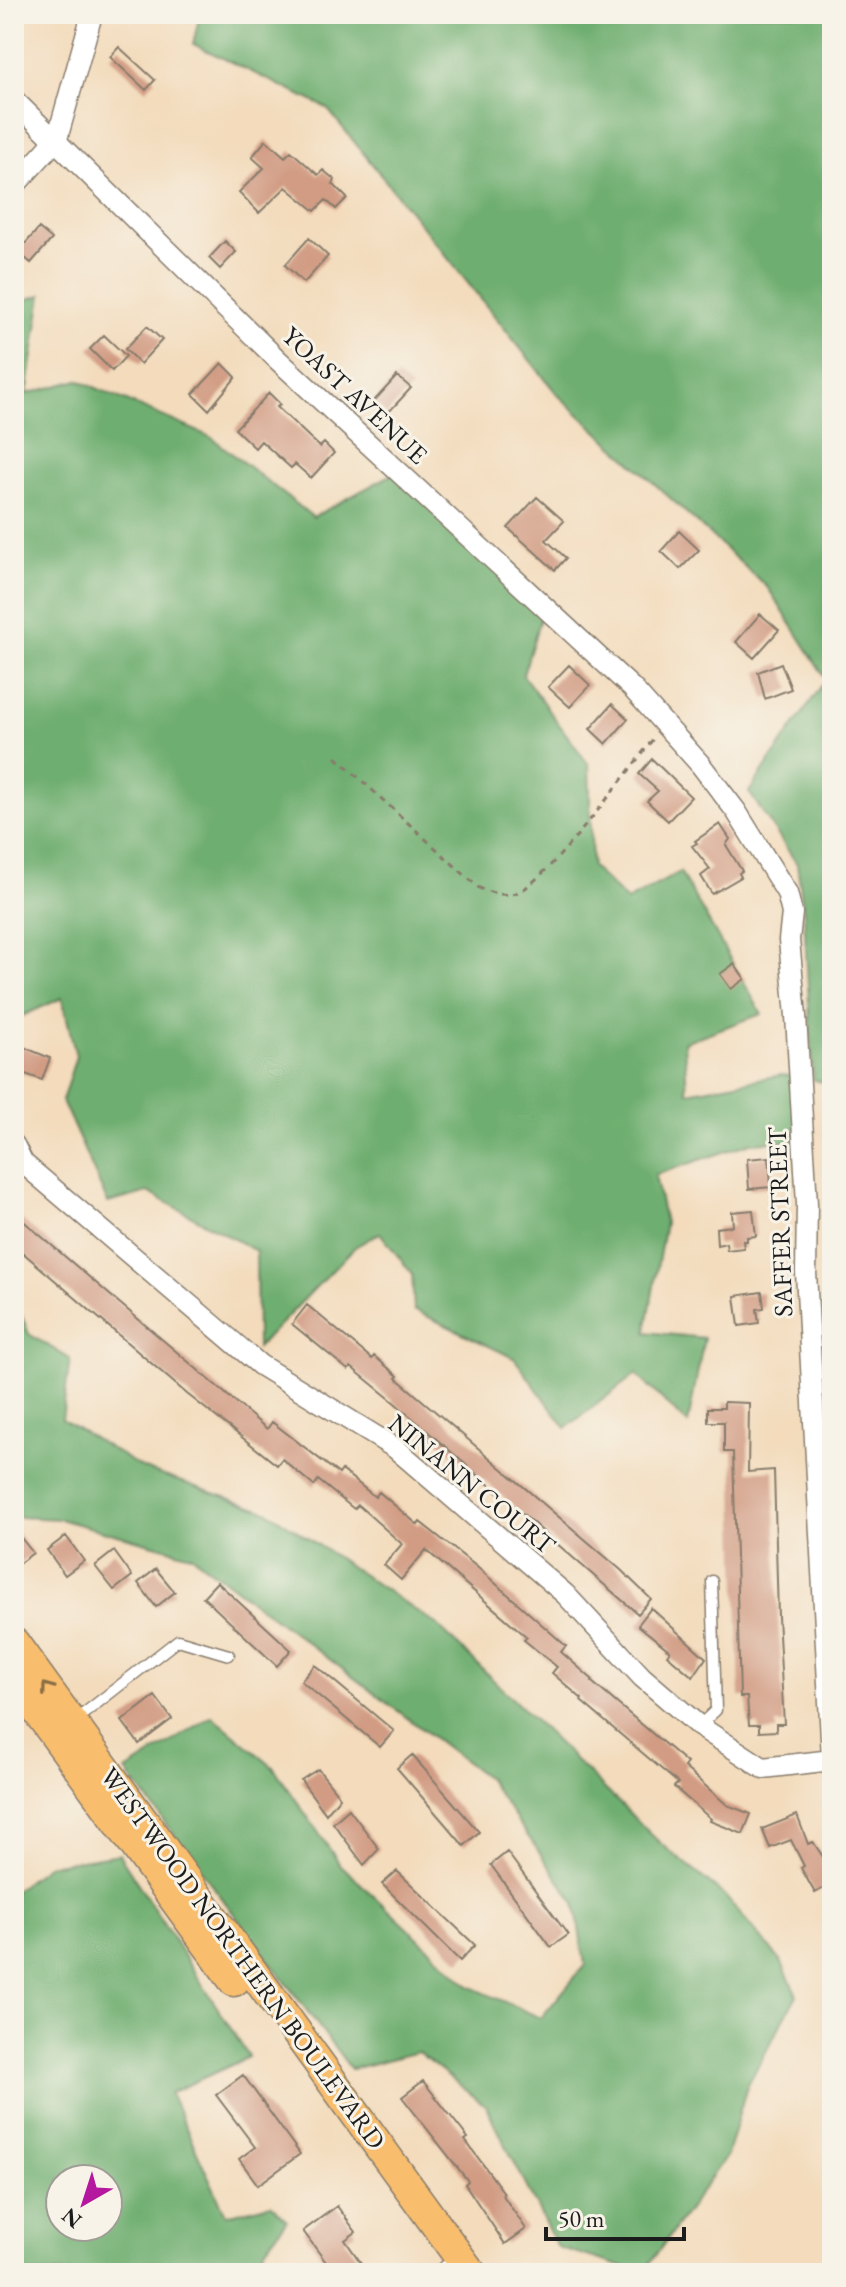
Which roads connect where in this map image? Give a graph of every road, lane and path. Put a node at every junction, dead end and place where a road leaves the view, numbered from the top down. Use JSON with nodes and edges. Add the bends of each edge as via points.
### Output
{"nodes":[{"id":1,"x":92,"y":14,"type":"edge"},
{"id":2,"x":14,"y":100,"type":"edge"},
{"id":3,"x":57,"y":139,"type":"junction"},
{"id":4,"x":14,"y":186,"type":"edge"},
{"id":5,"x":666,"y":723,"type":"junction"},
{"id":6,"x":336,"y":757,"type":"dead end"},
{"id":7,"x":14,"y":1145,"type":"edge"},
{"id":8,"x":712,"y":1581,"type":"dead end"},
{"id":9,"x":14,"y":1643,"type":"edge"},
{"id":10,"x":229,"y":1655,"type":"dead end"},
{"id":11,"x":14,"y":1679,"type":"edge"},
{"id":12,"x":699,"y":1726,"type":"junction"},
{"id":13,"x":64,"y":1729,"type":"junction"},
{"id":14,"x":832,"y":1759,"type":"edge"},
{"id":15,"x":451,"y":2269,"type":"edge"}],
"edges":[{"from":1,"to":3,"type":"street"},
{"from":2,"to":3,"type":"street","name":"YOAST AVENUE"},
{"from":3,"to":4,"type":"street"},
{"from":3,"to":5,"type":"street","name":"YOAST AVENUE","via":[[279,361]]},
{"from":5,"to":6,"type":"path","via":[[540,874],[524,889],[505,895],[479,888]]},
{"from":5,"to":14,"type":"street","name":"SAFFER STREET","via":[[736,811],[787,893],[792,913],[789,940]]},
{"from":7,"to":12,"type":"street","name":"NINANN COURT","via":[[23,1163],[260,1365],[395,1448],[565,1594],[642,1677]]},
{"from":8,"to":12,"type":"lane","via":[[716,1710]]},
{"from":13,"to":9,"type":"main road","name":"WESTWOOD NORTHERN BOULEVARD","one_way":true},
{"from":10,"to":13,"type":"lane","via":[[178,1640]]},
{"from":11,"to":13,"type":"main road","name":"WESTWOOD NORTHERN BOULEVARD"},
{"from":12,"to":14,"type":"street","name":"NINANN COURT","via":[[763,1768]]},
{"from":13,"to":15,"type":"main road","name":"WESTWOOD NORTHERN BOULEVARD"}]}
